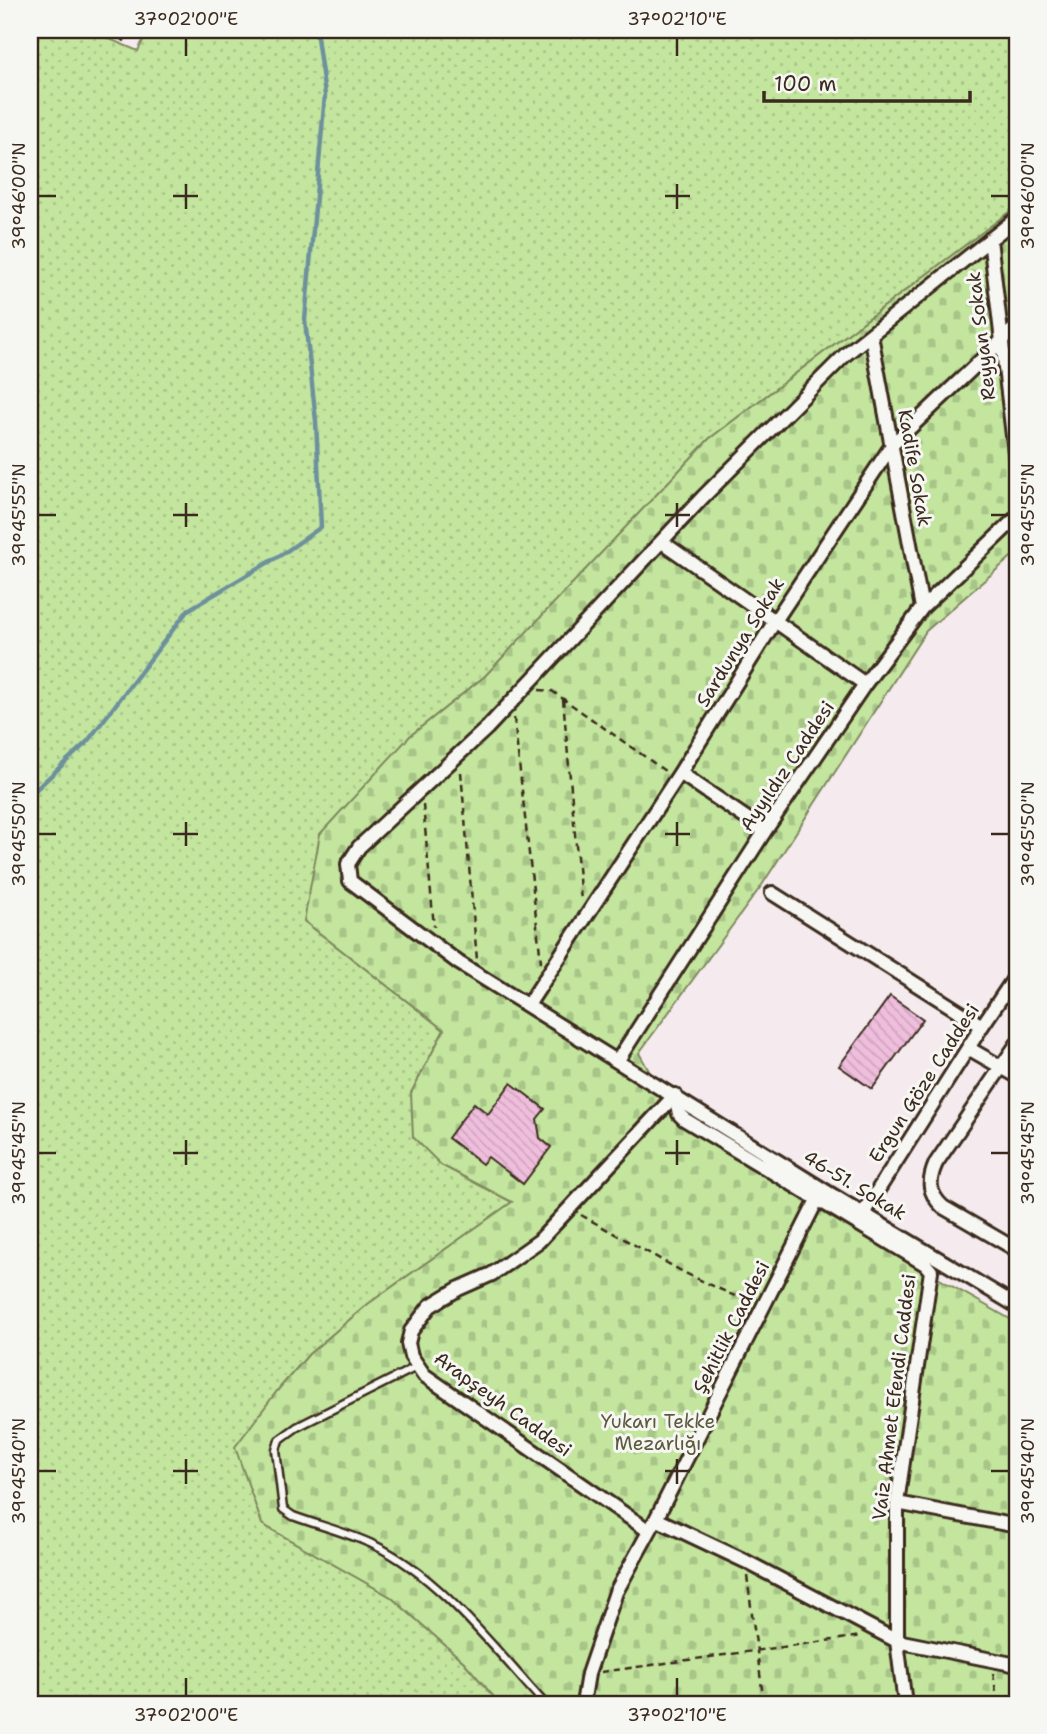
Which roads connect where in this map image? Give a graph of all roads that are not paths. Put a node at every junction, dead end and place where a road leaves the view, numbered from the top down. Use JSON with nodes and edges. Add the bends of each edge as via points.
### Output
{"nodes":[{"id":1,"x":1017,"y":218,"type":"edge"},
{"id":2,"x":990,"y":239,"type":"junction"},
{"id":3,"x":1017,"y":326,"type":"edge"},
{"id":4,"x":871,"y":335,"type":"junction"},
{"id":5,"x":1000,"y":341,"type":"junction"},
{"id":6,"x":892,"y":444,"type":"junction"},
{"id":7,"x":1017,"y":470,"type":"edge"},
{"id":8,"x":1017,"y":517,"type":"edge"},
{"id":9,"x":662,"y":542,"type":"junction"},
{"id":10,"x":922,"y":608,"type":"junction"},
{"id":11,"x":775,"y":621,"type":"junction"},
{"id":12,"x":865,"y":684,"type":"junction"},
{"id":13,"x":678,"y":776,"type":"junction"},
{"id":14,"x":765,"y":831,"type":"junction"},
{"id":15,"x":772,"y":893,"type":"dead end"},
{"id":16,"x":1017,"y":974,"type":"edge"},
{"id":17,"x":528,"y":1005,"type":"junction"},
{"id":18,"x":982,"y":1026,"type":"junction"},
{"id":19,"x":1017,"y":1044,"type":"edge"},
{"id":20,"x":968,"y":1048,"type":"junction"},
{"id":21,"x":618,"y":1060,"type":"junction"},
{"id":22,"x":1002,"y":1067,"type":"junction"},
{"id":23,"x":1017,"y":1076,"type":"edge"},
{"id":24,"x":675,"y":1095,"type":"junction"},
{"id":25,"x":818,"y":1198,"type":"junction"},
{"id":26,"x":864,"y":1212,"type":"junction"},
{"id":27,"x":1017,"y":1250,"type":"edge"},
{"id":28,"x":925,"y":1264,"type":"joint"},
{"id":29,"x":1017,"y":1306,"type":"edge"},
{"id":30,"x":418,"y":1366,"type":"junction"},
{"id":31,"x":897,"y":1503,"type":"junction"},
{"id":32,"x":656,"y":1519,"type":"junction"},
{"id":33,"x":1017,"y":1526,"type":"edge"},
{"id":34,"x":649,"y":1531,"type":"junction"},
{"id":35,"x":897,"y":1641,"type":"junction"},
{"id":36,"x":1017,"y":1665,"type":"edge"},
{"id":37,"x":545,"y":1704,"type":"edge"},
{"id":38,"x":583,"y":1704,"type":"edge"},
{"id":39,"x":905,"y":1704,"type":"edge"}],
"edges":[{"from":1,"to":2,"type":"street"},
{"from":2,"to":4,"type":"street"},
{"from":2,"to":5,"type":"street","name":"Reyyan Sokak"},
{"from":3,"to":5,"type":"street","name":"Sardunya Sokak"},
{"from":4,"to":6,"type":"street","name":"Kadife Sokak"},
{"from":4,"to":9,"type":"street","via":[[846,354]]},
{"from":5,"to":6,"type":"street","name":"Sardunya Sokak"},
{"from":5,"to":7,"type":"street","name":"Reyyan Sokak"},
{"from":6,"to":10,"type":"street","name":"Kadife Sokak"},
{"from":6,"to":11,"type":"street","name":"Sardunya Sokak"},
{"from":8,"to":10,"type":"street","name":"Ayyıldız Caddesi"},
{"from":9,"to":11,"type":"street"},
{"from":9,"to":17,"type":"street","name":"46-51. Sokak","via":[[517,697],[353,854],[347,871],[350,881],[436,946]]},
{"from":10,"to":12,"type":"street","name":"Ayyıldız Caddesi"},
{"from":11,"to":12,"type":"street"},
{"from":11,"to":13,"type":"street","name":"Sardunya Sokak"},
{"from":12,"to":14,"type":"street","name":"Ayyıldız Caddesi"},
{"from":13,"to":14,"type":"street"},
{"from":13,"to":17,"type":"street","name":"Sardunya Sokak"},
{"from":14,"to":21,"type":"street","name":"Ayyıldız Caddesi"},
{"from":15,"to":18,"type":"street"},
{"from":16,"to":18,"type":"street","name":"Ergun Göze Caddesi"},
{"from":17,"to":21,"type":"street","name":"46-51. Sokak"},
{"from":18,"to":20,"type":"street","name":"Ergun Göze Caddesi"},
{"from":19,"to":22,"type":"street"},
{"from":20,"to":22,"type":"street"},
{"from":20,"to":26,"type":"street","name":"Ergun Göze Caddesi"},
{"from":21,"to":24,"type":"street","name":"46-51. Sokak"},
{"from":22,"to":23,"type":"street"},
{"from":22,"to":27,"type":"street","via":[[936,1163],[930,1184],[935,1200],[943,1207]]},
{"from":24,"to":25,"type":"street","name":"46-51. Sokak","via":[[684,1119]]},
{"from":24,"to":26,"type":"street","name":"46-51. Sokak"},
{"from":24,"to":30,"type":"street","name":"Arapşeyh Caddesi","via":[[539,1241],[492,1274],[430,1306],[411,1331],[408,1343]]},
{"from":25,"to":28,"type":"street","name":"46-51. Sokak"},
{"from":25,"to":32,"type":"street","name":"Şehitlik Caddesi"},
{"from":26,"to":29,"type":"street","name":"46-51. Sokak"},
{"from":28,"to":31,"type":"street","name":"Vaiz Ahmet Efendi Caddesi","via":[[931,1271],[931,1284]]},
{"from":30,"to":34,"type":"street","name":"Arapşeyh Caddesi","via":[[424,1375]]},
{"from":30,"to":37,"type":"lane","via":[[279,1440],[276,1450],[283,1509],[374,1545],[417,1571]]},
{"from":31,"to":33,"type":"street"},
{"from":31,"to":35,"type":"street","name":"Vaiz Ahmet Efendi Caddesi"},
{"from":32,"to":34,"type":"street","name":"Şehitlik Caddesi"},
{"from":32,"to":35,"type":"street"},
{"from":34,"to":38,"type":"street","name":"Şehitlik Caddesi","via":[[616,1592],[588,1674]]},
{"from":35,"to":36,"type":"street"},
{"from":35,"to":39,"type":"street","name":"Vaiz Ahmet Efendi Caddesi"}]}
